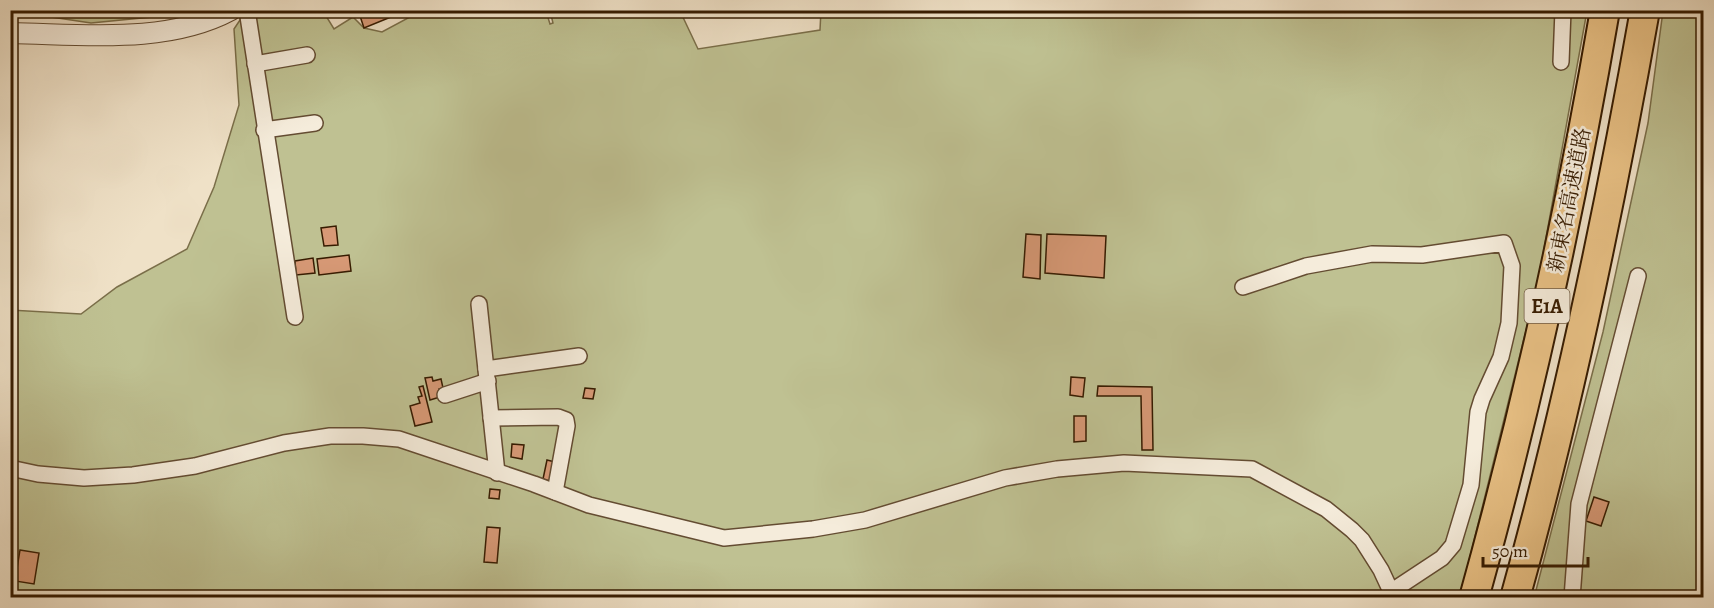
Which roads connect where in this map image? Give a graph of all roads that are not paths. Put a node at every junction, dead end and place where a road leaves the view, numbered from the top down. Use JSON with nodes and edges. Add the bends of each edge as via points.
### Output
{"nodes":[{"id":1,"x":231,"y":10,"type":"edge"},
{"id":2,"x":247,"y":10,"type":"edge"},
{"id":3,"x":1563,"y":10,"type":"edge"},
{"id":4,"x":1605,"y":10,"type":"edge"},
{"id":5,"x":1645,"y":10,"type":"edge"},
{"id":6,"x":10,"y":33,"type":"edge"},
{"id":7,"x":307,"y":54,"type":"dead end"},
{"id":8,"x":1561,"y":62,"type":"dead end"},
{"id":9,"x":255,"y":64,"type":"junction"},
{"id":10,"x":315,"y":123,"type":"dead end"},
{"id":11,"x":264,"y":130,"type":"junction"},
{"id":12,"x":1638,"y":276,"type":"dead end"},
{"id":13,"x":1243,"y":287,"type":"dead end"},
{"id":14,"x":479,"y":304,"type":"dead end"},
{"id":15,"x":295,"y":317,"type":"dead end"},
{"id":16,"x":579,"y":356,"type":"dead end"},
{"id":17,"x":487,"y":375,"type":"junction"},
{"id":18,"x":445,"y":395,"type":"dead end"},
{"id":19,"x":491,"y":418,"type":"junction"},
{"id":20,"x":10,"y":468,"type":"edge"},
{"id":21,"x":497,"y":473,"type":"junction"},
{"id":22,"x":555,"y":492,"type":"junction"},
{"id":23,"x":1393,"y":594,"type":"edge"},
{"id":24,"x":1474,"y":597,"type":"edge"},
{"id":25,"x":1515,"y":597,"type":"edge"},
{"id":26,"x":1572,"y":597,"type":"edge"}],
"edges":[{"from":1,"to":6,"type":"street","via":[[163,33]]},
{"from":2,"to":9,"type":"street"},
{"from":3,"to":8,"type":"street"},
{"from":4,"to":24,"type":"highway","name":"新東名高速道路","number":"E1A","via":[[1537,356]]},
{"from":5,"to":25,"type":"highway","name":"新東名高速道路","number":"E1A","via":[[1561,418]]},
{"from":7,"to":9,"type":"street"},
{"from":9,"to":11,"type":"street"},
{"from":10,"to":11,"type":"street"},
{"from":11,"to":15,"type":"street"},
{"from":12,"to":26,"type":"street","via":[[1579,504]]},
{"from":13,"to":23,"type":"street","via":[[1306,266],[1372,254],[1422,255],[1504,243],[1512,266],[1509,323],[1501,357],[1478,412],[1472,485],[1453,545],[1442,558]]},
{"from":14,"to":17,"type":"street"},
{"from":16,"to":17,"type":"street"},
{"from":17,"to":18,"type":"street"},
{"from":17,"to":19,"type":"street"},
{"from":19,"to":21,"type":"street"},
{"from":19,"to":22,"type":"street","via":[[566,420]]},
{"from":20,"to":21,"type":"street","via":[[84,478],[134,475],[195,466],[284,443],[363,436],[399,439]]},
{"from":21,"to":22,"type":"street"},
{"from":22,"to":23,"type":"street","via":[[589,505],[724,538],[865,520],[1005,478],[1057,469],[1124,463],[1252,469],[1326,509],[1352,530]]}]}
